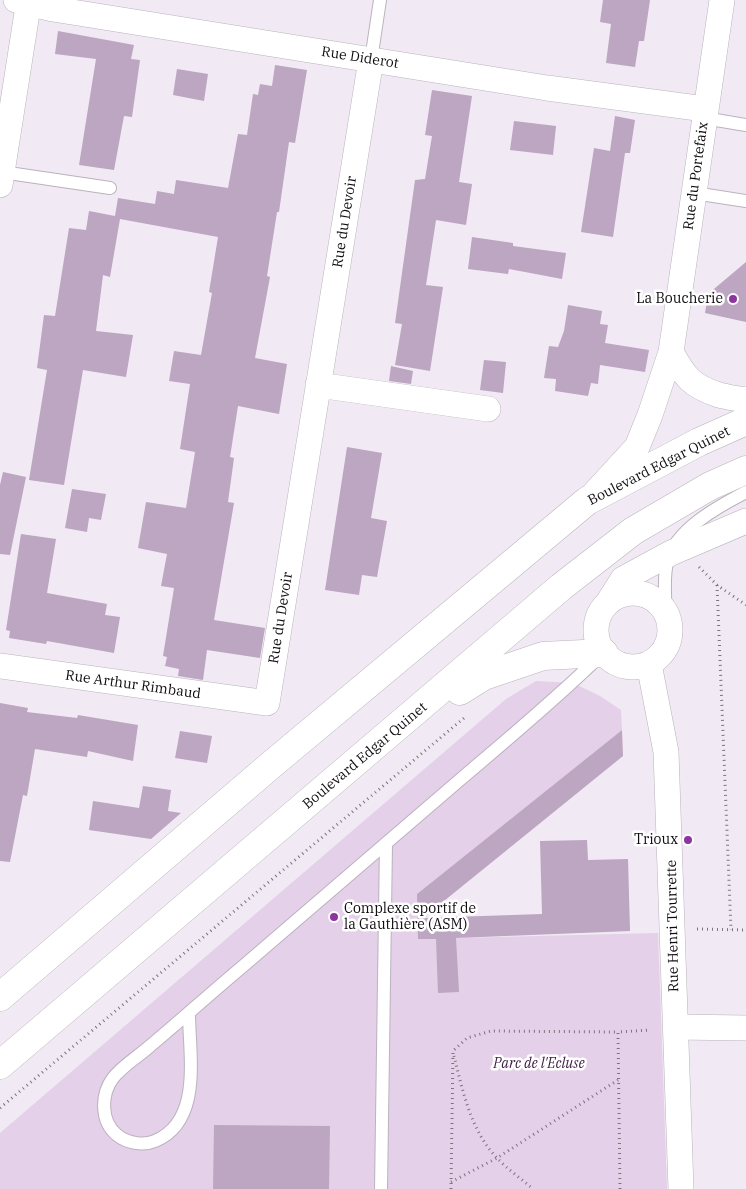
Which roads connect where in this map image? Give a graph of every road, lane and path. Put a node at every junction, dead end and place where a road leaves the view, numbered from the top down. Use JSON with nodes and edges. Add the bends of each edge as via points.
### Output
{"nodes":[{"id":1,"x":380,"y":0,"type":"edge"},
{"id":2,"x":722,"y":0,"type":"edge"},
{"id":3,"x":25,"y":1,"type":"edge"},
{"id":4,"x":371,"y":60,"type":"junction"},
{"id":5,"x":704,"y":113,"type":"junction"},
{"id":6,"x":746,"y":124,"type":"edge"},
{"id":7,"x":1,"y":178,"type":"edge"},
{"id":8,"x":110,"y":188,"type":"dead end"},
{"id":9,"x":694,"y":193,"type":"junction"},
{"id":10,"x":746,"y":201,"type":"edge"},
{"id":11,"x":671,"y":352,"type":"junction"},
{"id":12,"x":318,"y":385,"type":"junction"},
{"id":13,"x":746,"y":398,"type":"edge"},
{"id":14,"x":488,"y":409,"type":"dead end"},
{"id":15,"x":746,"y":421,"type":"edge"},
{"id":16,"x":746,"y":470,"type":"edge"},
{"id":17,"x":746,"y":492,"type":"edge"},
{"id":18,"x":587,"y":501,"type":"junction"},
{"id":19,"x":746,"y":520,"type":"edge"},
{"id":20,"x":676,"y":551,"type":"junction"},
{"id":21,"x":717,"y":585,"type":"junction"},
{"id":22,"x":607,"y":603,"type":"junction"},
{"id":23,"x":746,"y":605,"type":"edge"},
{"id":24,"x":665,"y":610,"type":"junction"},
{"id":25,"x":604,"y":653,"type":"junction"},
{"id":26,"x":649,"y":664,"type":"junction"},
{"id":27,"x":0,"y":666,"type":"edge"},
{"id":28,"x":267,"y":703,"type":"joint"},
{"id":29,"x":468,"y":714,"type":"dead end"},
{"id":30,"x":379,"y":744,"type":"junction"},
{"id":31,"x":386,"y":843,"type":"junction"},
{"id":32,"x":696,"y":929,"type":"dead end"},
{"id":33,"x":731,"y":930,"type":"junction"},
{"id":34,"x":746,"y":930,"type":"edge"},
{"id":35,"x":0,"y":997,"type":"edge"},
{"id":36,"x":189,"y":1013,"type":"junction"},
{"id":37,"x":676,"y":1027,"type":"junction"},
{"id":38,"x":746,"y":1028,"type":"edge"},
{"id":39,"x":618,"y":1032,"type":"junction"},
{"id":40,"x":453,"y":1051,"type":"junction"},
{"id":41,"x":0,"y":1065,"type":"edge"},
{"id":42,"x":618,"y":1080,"type":"junction"},
{"id":43,"x":0,"y":1108,"type":"edge"},
{"id":44,"x":497,"y":1158,"type":"junction"},
{"id":45,"x":451,"y":1182,"type":"junction"},
{"id":46,"x":381,"y":1189,"type":"edge"},
{"id":47,"x":451,"y":1189,"type":"edge"},
{"id":48,"x":533,"y":1189,"type":"edge"},
{"id":49,"x":620,"y":1189,"type":"edge"},
{"id":50,"x":681,"y":1189,"type":"edge"}],
"edges":[{"from":1,"to":4,"type":"lane"},
{"from":2,"to":5,"type":"street","name":"Rue du Portefaix"},
{"from":3,"to":4,"type":"street","name":"Rue Diderot","via":[[53,9]]},
{"from":3,"to":7,"type":"street"},
{"from":4,"to":5,"type":"street","name":"Rue Diderot"},
{"from":4,"to":12,"type":"street","name":"Rue du Devoir"},
{"from":5,"to":6,"type":"lane"},
{"from":5,"to":9,"type":"street","name":"Rue du Portefaix"},
{"from":7,"to":8,"type":"lane"},
{"from":9,"to":10,"type":"lane"},
{"from":9,"to":11,"type":"street","name":"Rue du Portefaix"},
{"from":11,"to":13,"type":"street","via":[[682,373],[700,389],[737,400]]},
{"from":11,"to":18,"type":"street","name":"Rue du Portefaix","via":[[637,447]]},
{"from":12,"to":14,"type":"street"},
{"from":12,"to":28,"type":"street","name":"Rue du Devoir"},
{"from":15,"to":18,"type":"main road","name":"Boulevard Edgar Quinet"},
{"from":16,"to":30,"type":"main road","name":"Boulevard Edgar Quinet","via":[[710,486],[632,532],[561,587]]},
{"from":17,"to":20,"type":"lane","via":[[708,512],[675,544]]},
{"from":18,"to":35,"type":"main road","name":"Boulevard Edgar Quinet"},
{"from":19,"to":20,"type":"street"},
{"from":20,"to":21,"type":"path"},
{"from":20,"to":22,"type":"street","via":[[623,579]]},
{"from":20,"to":24,"type":"lane","via":[[667,563]]},
{"from":21,"to":23,"type":"path"},
{"from":21,"to":33,"type":"path"},
{"from":22,"to":24,"type":"street","via":[[616,597],[638,593],[649,596]]},
{"from":22,"to":25,"type":"street","via":[[601,612],[596,633]]},
{"from":24,"to":26,"type":"street","via":[[671,635],[663,652]]},
{"from":25,"to":26,"type":"street","via":[[625,666]]},
{"from":25,"to":30,"type":"main road","via":[[543,656],[484,676]]},
{"from":25,"to":31,"type":"lane"},
{"from":26,"to":37,"type":"street","name":"Rue Henri Tourrette","via":[[666,752]]},
{"from":27,"to":28,"type":"street","name":"Rue Arthur Rimbaud"},
{"from":29,"to":43,"type":"path"},
{"from":30,"to":41,"type":"main road","name":"Boulevard Edgar Quinet"},
{"from":31,"to":36,"type":"lane"},
{"from":31,"to":46,"type":"lane"},
{"from":32,"to":33,"type":"path"},
{"from":33,"to":34,"type":"path"},
{"from":36,"to":36,"type":"lane","via":[[190,1086],[186,1110],[177,1126],[149,1143],[133,1143],[116,1135],[106,1118],[104,1096],[113,1078]]},
{"from":37,"to":38,"type":"street"},
{"from":37,"to":39,"type":"path"},
{"from":37,"to":50,"type":"street","name":"Rue Henri Tourrette"},
{"from":39,"to":40,"type":"path","via":[[491,1031],[467,1038]]},
{"from":39,"to":42,"type":"path"},
{"from":40,"to":44,"type":"path","via":[[464,1098],[473,1120]]},
{"from":40,"to":45,"type":"path"},
{"from":42,"to":44,"type":"path"},
{"from":42,"to":49,"type":"path"},
{"from":44,"to":45,"type":"path"},
{"from":44,"to":48,"type":"path"},
{"from":45,"to":47,"type":"path"}]}
